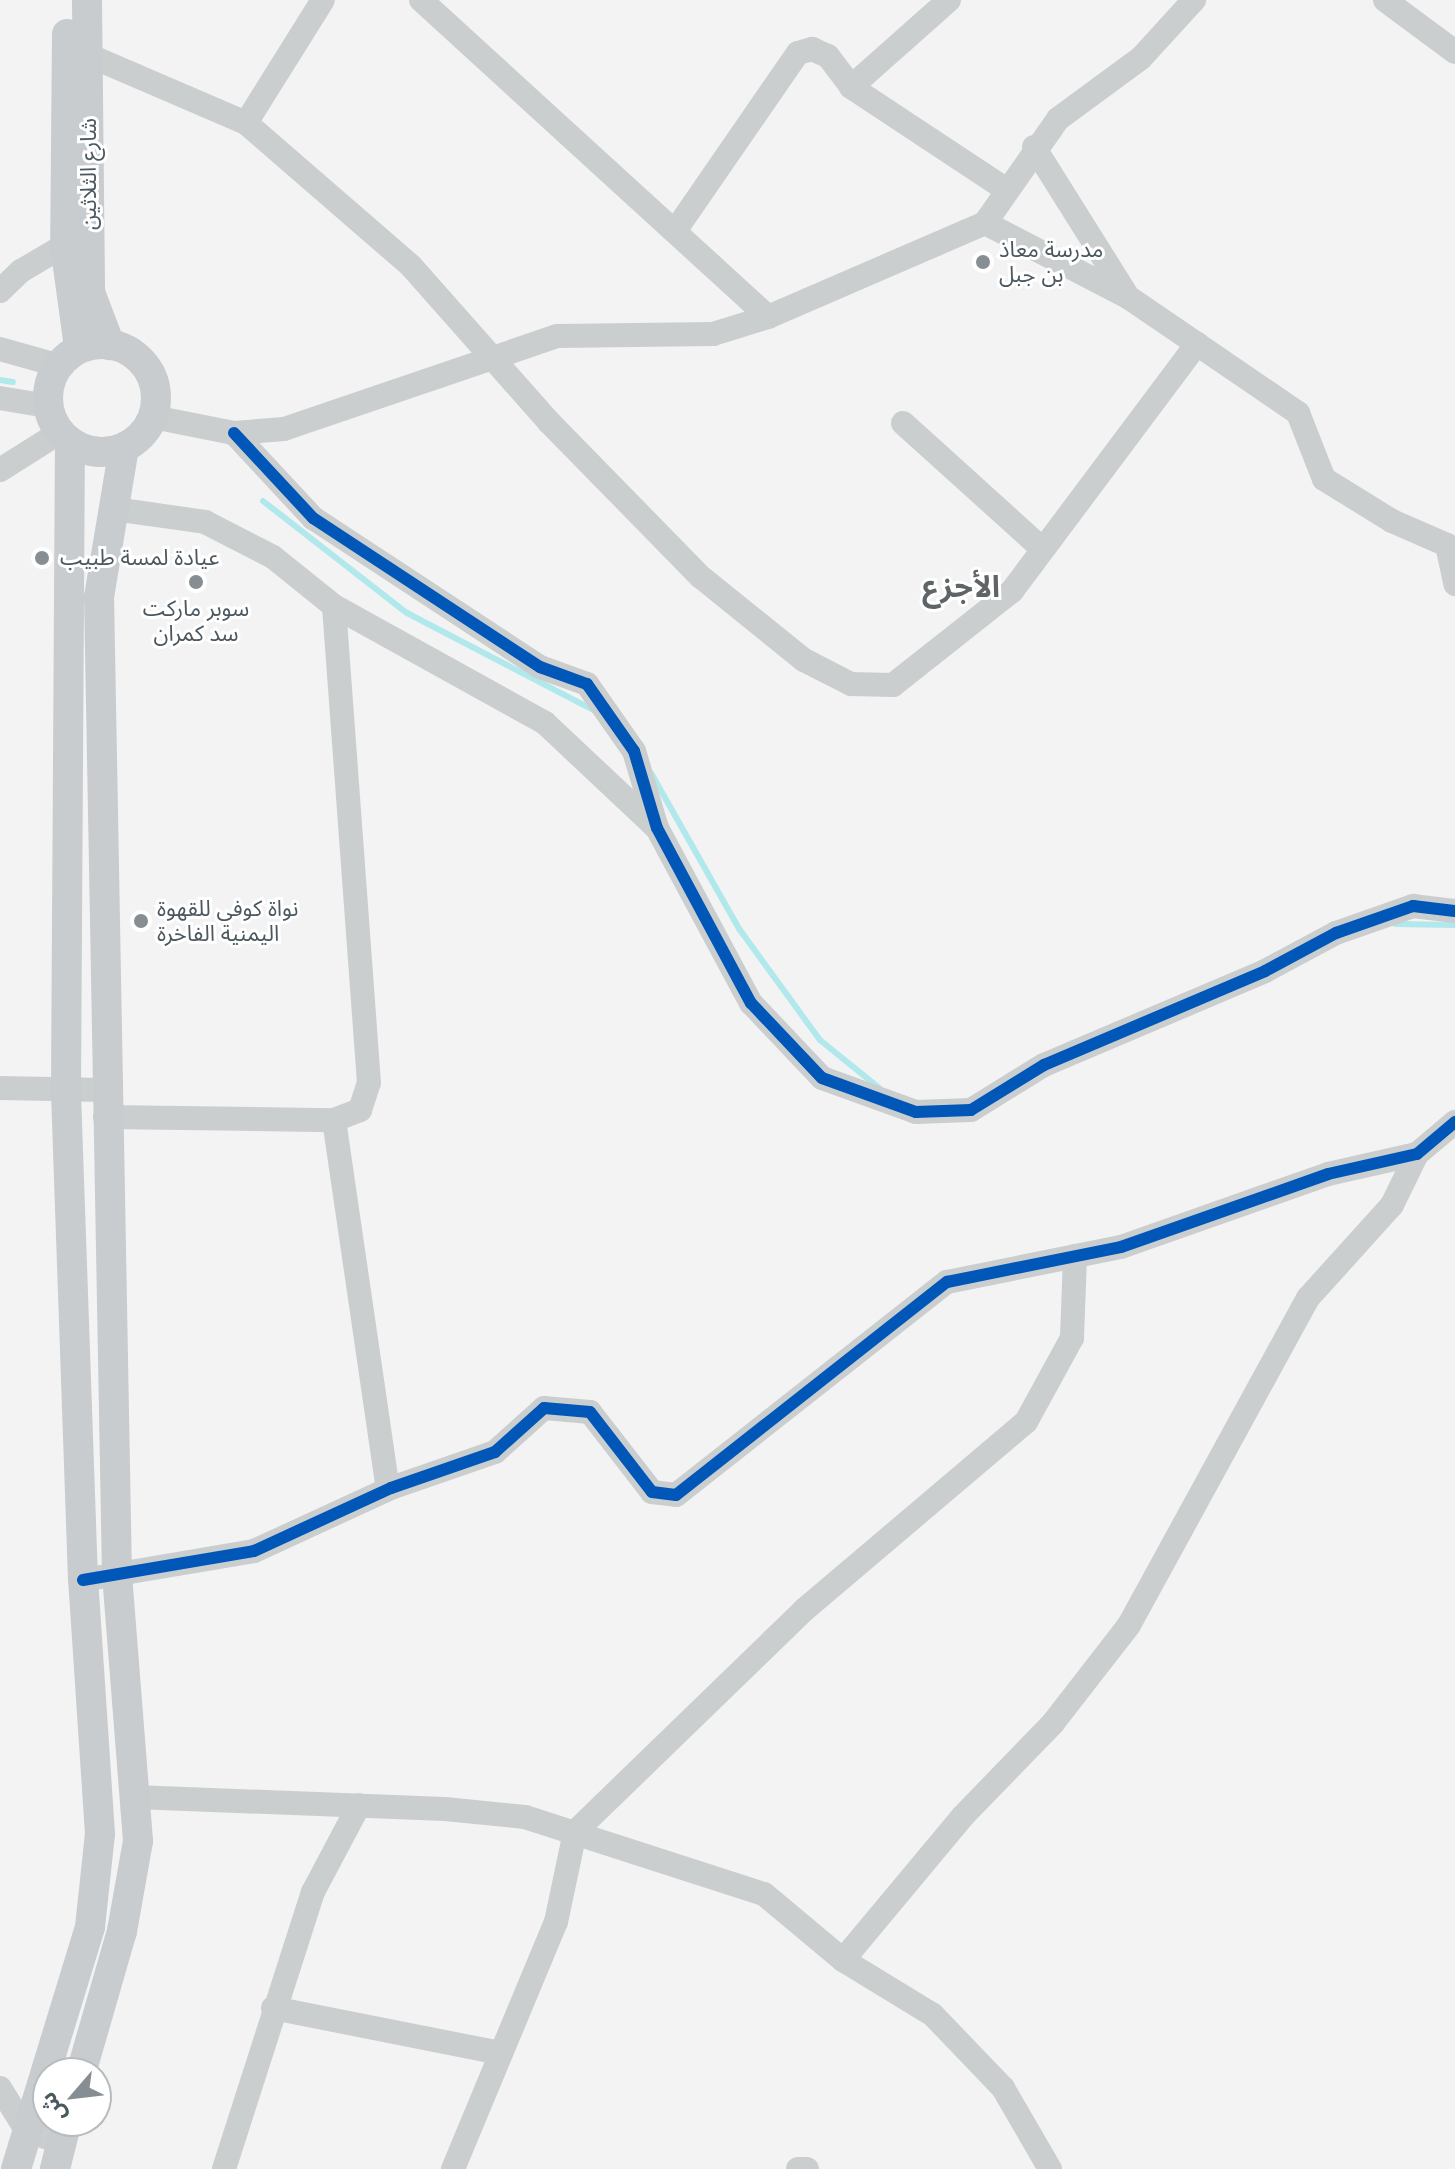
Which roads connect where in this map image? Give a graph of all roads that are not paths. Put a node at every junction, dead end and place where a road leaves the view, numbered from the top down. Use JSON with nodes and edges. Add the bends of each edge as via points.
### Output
{"nodes":[{"id":1,"x":66,"y":0,"type":"edge"},
{"id":2,"x":87,"y":0,"type":"edge"},
{"id":3,"x":323,"y":0,"type":"edge"},
{"id":4,"x":421,"y":0,"type":"edge"},
{"id":5,"x":949,"y":0,"type":"edge"},
{"id":6,"x":1194,"y":0,"type":"edge"},
{"id":7,"x":1385,"y":0,"type":"edge"},
{"id":8,"x":1455,"y":52,"type":"edge"},
{"id":9,"x":88,"y":55,"type":"junction"},
{"id":10,"x":851,"y":87,"type":"junction"},
{"id":11,"x":246,"y":123,"type":"junction"},
{"id":12,"x":1034,"y":147,"type":"junction"},
{"id":13,"x":1005,"y":189,"type":"junction"},
{"id":14,"x":985,"y":223,"type":"junction"},
{"id":15,"x":675,"y":231,"type":"junction"},
{"id":16,"x":65,"y":245,"type":"junction"},
{"id":17,"x":0,"y":291,"type":"edge"},
{"id":18,"x":1128,"y":297,"type":"junction"},
{"id":19,"x":768,"y":317,"type":"junction"},
{"id":20,"x":1197,"y":344,"type":"junction"},
{"id":21,"x":110,"y":345,"type":"junction"},
{"id":22,"x":0,"y":349,"type":"edge"},
{"id":23,"x":495,"y":355,"type":"junction"},
{"id":24,"x":68,"y":356,"type":"junction"},
{"id":25,"x":0,"y":398,"type":"edge"},
{"id":26,"x":153,"y":417,"type":"junction"},
{"id":27,"x":903,"y":423,"type":"dead end"},
{"id":28,"x":59,"y":427,"type":"junction"},
{"id":29,"x":234,"y":433,"type":"junction"},
{"id":30,"x":124,"y":447,"type":"junction"},
{"id":31,"x":0,"y":470,"type":"edge"},
{"id":32,"x":114,"y":509,"type":"junction"},
{"id":33,"x":1451,"y":545,"type":"edge"},
{"id":34,"x":1040,"y":547,"type":"junction"},
{"id":35,"x":1455,"y":584,"type":"edge"},
{"id":36,"x":334,"y":606,"type":"junction"},
{"id":37,"x":657,"y":828,"type":"junction"},
{"id":38,"x":1455,"y":911,"type":"edge"},
{"id":39,"x":0,"y":1088,"type":"edge"},
{"id":40,"x":66,"y":1089,"type":"junction"},
{"id":41,"x":104,"y":1104,"type":"junction"},
{"id":42,"x":334,"y":1120,"type":"junction"},
{"id":43,"x":1455,"y":1122,"type":"edge"},
{"id":44,"x":1417,"y":1154,"type":"junction"},
{"id":45,"x":1075,"y":1256,"type":"junction"},
{"id":46,"x":388,"y":1489,"type":"junction"},
{"id":47,"x":117,"y":1576,"type":"junction"},
{"id":48,"x":83,"y":1580,"type":"junction"},
{"id":49,"x":134,"y":1797,"type":"junction"},
{"id":50,"x":359,"y":1805,"type":"junction"},
{"id":51,"x":575,"y":1832,"type":"junction"},
{"id":52,"x":843,"y":1960,"type":"junction"},
{"id":53,"x":273,"y":2008,"type":"junction"},
{"id":54,"x":500,"y":2053,"type":"junction"},
{"id":55,"x":86,"y":2057,"type":"edge"},
{"id":56,"x":0,"y":2088,"type":"edge"},
{"id":57,"x":26,"y":2130,"type":"junction"},
{"id":58,"x":61,"y":2144,"type":"edge"},
{"id":59,"x":16,"y":2169,"type":"edge"},
{"id":60,"x":224,"y":2169,"type":"edge"},
{"id":61,"x":453,"y":2169,"type":"edge"},
{"id":62,"x":798,"y":2169,"type":"edge"},
{"id":63,"x":807,"y":2169,"type":"edge"},
{"id":64,"x":1050,"y":2169,"type":"edge"}],
"edges":[{"from":1,"to":16,"type":"main road","name":"شارع الثلاثين"},
{"from":2,"to":9,"type":"main road","name":"شارع الثلاثين"},
{"from":3,"to":11,"type":"street"},
{"from":4,"to":15,"type":"street"},
{"from":5,"to":10,"type":"street"},
{"from":6,"to":12,"type":"street","via":[[1141,58],[1058,119]]},
{"from":7,"to":8,"type":"street"},
{"from":9,"to":11,"type":"street"},
{"from":9,"to":21,"type":"main road","name":"شارع الثلاثين","via":[[90,292]]},
{"from":10,"to":13,"type":"street"},
{"from":10,"to":15,"type":"street","via":[[828,56],[812,49],[798,53]]},
{"from":11,"to":23,"type":"street","via":[[411,266]]},
{"from":12,"to":13,"type":"street"},
{"from":12,"to":18,"type":"street"},
{"from":13,"to":14,"type":"street"},
{"from":14,"to":18,"type":"street"},
{"from":14,"to":19,"type":"street"},
{"from":15,"to":19,"type":"street"},
{"from":16,"to":17,"type":"street","via":[[21,271]]},
{"from":16,"to":24,"type":"main road","name":"شارع الثلاثين"},
{"from":18,"to":20,"type":"street"},
{"from":19,"to":23,"type":"street","via":[[713,334],[557,336]]},
{"from":20,"to":33,"type":"street","via":[[1298,413],[1324,479],[1392,521]]},
{"from":20,"to":34,"type":"street"},
{"from":21,"to":24,"type":"main road"},
{"from":21,"to":26,"type":"main road","via":[[134,353],[152,375]]},
{"from":22,"to":24,"type":"street"},
{"from":23,"to":29,"type":"street","via":[[284,429]]},
{"from":23,"to":34,"type":"street","via":[[549,422],[701,577],[804,660],[851,684],[893,685],[922,667],[1012,591]]},
{"from":24,"to":28,"type":"main road"},
{"from":25,"to":28,"type":"street"},
{"from":26,"to":29,"type":"street"},
{"from":26,"to":30,"type":"main road"},
{"from":27,"to":34,"type":"street"},
{"from":28,"to":30,"type":"main road","via":[[96,452]]},
{"from":28,"to":31,"type":"street"},
{"from":28,"to":40,"type":"main road"},
{"from":29,"to":37,"type":"street","via":[[313,518],[540,667],[587,684],[634,751]]},
{"from":30,"to":32,"type":"main road"},
{"from":32,"to":36,"type":"street","via":[[205,522],[273,557]]},
{"from":32,"to":41,"type":"main road","via":[[99,597]]},
{"from":33,"to":35,"type":"street"},
{"from":36,"to":37,"type":"street","via":[[545,723]]},
{"from":36,"to":42,"type":"street","via":[[369,1083],[360,1110]]},
{"from":37,"to":38,"type":"street","via":[[751,1003],[822,1078],[916,1112],[971,1110],[1044,1065],[1265,971],[1336,933],[1413,906]]},
{"from":39,"to":40,"type":"street"},
{"from":40,"to":41,"type":"street"},
{"from":40,"to":48,"type":"main road"},
{"from":41,"to":42,"type":"street"},
{"from":41,"to":47,"type":"main road"},
{"from":42,"to":46,"type":"street"},
{"from":43,"to":44,"type":"street"},
{"from":44,"to":45,"type":"street","via":[[1328,1174],[1121,1247]]},
{"from":44,"to":52,"type":"street","via":[[1392,1205],[1308,1298],[1279,1344],[1129,1625],[1053,1723],[963,1816]]},
{"from":45,"to":46,"type":"street","via":[[947,1282],[676,1495],[652,1492],[590,1412],[544,1408],[495,1452]]},
{"from":45,"to":51,"type":"street","via":[[1072,1338],[1026,1422],[804,1610]]},
{"from":46,"to":47,"type":"street","via":[[254,1551]]},
{"from":47,"to":48,"type":"street"},
{"from":47,"to":49,"type":"main road"},
{"from":48,"to":57,"type":"main road","via":[[100,1834],[90,1927]]},
{"from":49,"to":50,"type":"street"},
{"from":49,"to":55,"type":"main road","via":[[138,1841],[122,1931]]},
{"from":50,"to":51,"type":"street","via":[[525,1817]]},
{"from":50,"to":53,"type":"street","via":[[313,1892]]},
{"from":51,"to":52,"type":"street","via":[[764,1894]]},
{"from":51,"to":54,"type":"street","via":[[556,1922]]},
{"from":52,"to":64,"type":"street","via":[[933,2015],[1003,2088]]},
{"from":53,"to":54,"type":"street"},
{"from":53,"to":60,"type":"street"},
{"from":54,"to":61,"type":"street"},
{"from":56,"to":57,"type":"street"},
{"from":57,"to":58,"type":"street"},
{"from":57,"to":59,"type":"main road"},
{"from":62,"to":63,"type":"street"}]}
